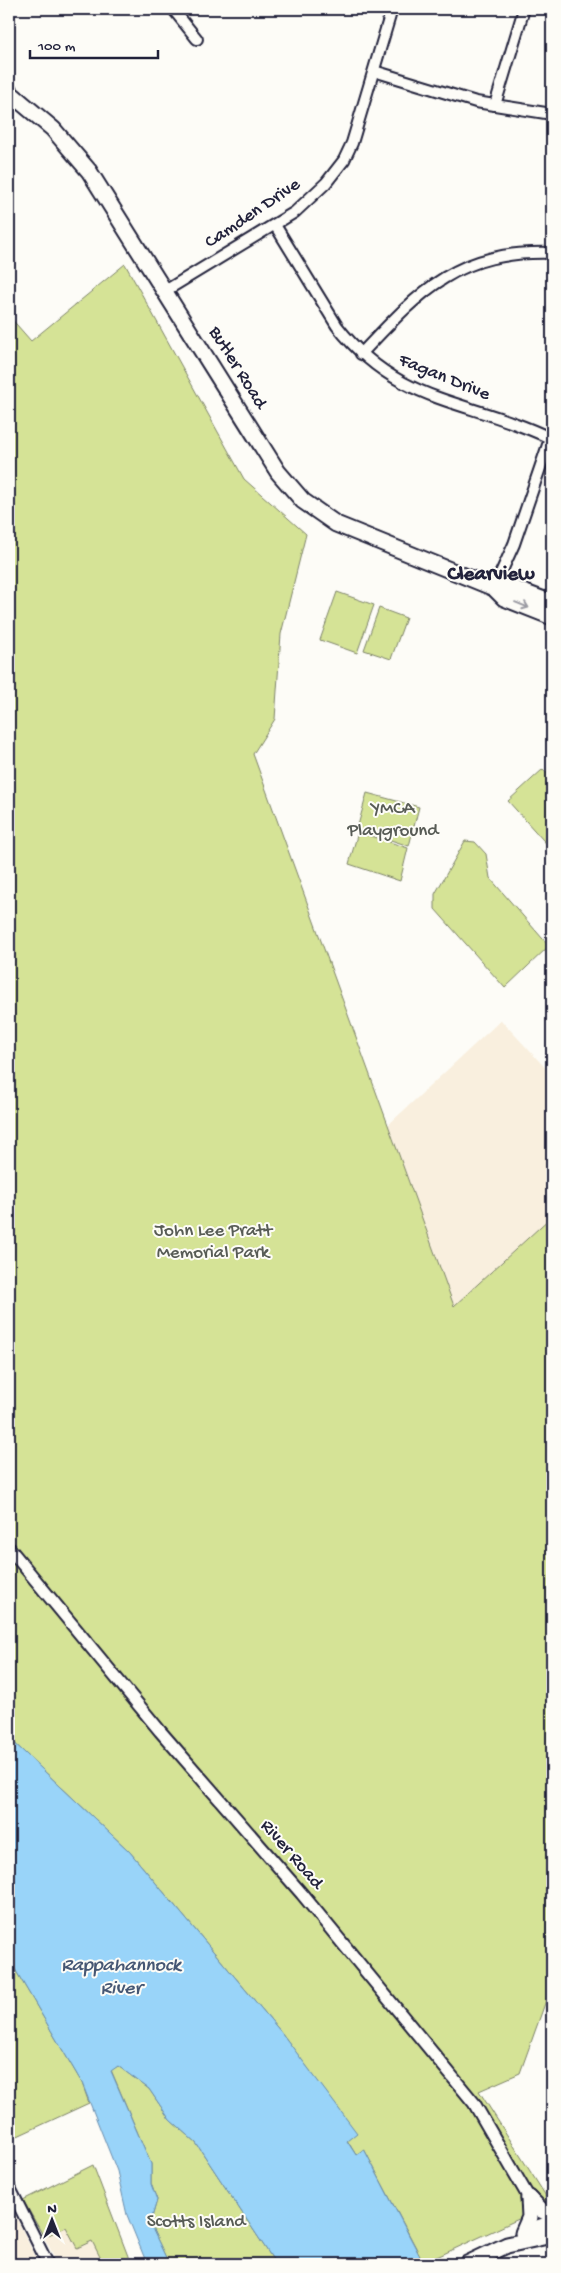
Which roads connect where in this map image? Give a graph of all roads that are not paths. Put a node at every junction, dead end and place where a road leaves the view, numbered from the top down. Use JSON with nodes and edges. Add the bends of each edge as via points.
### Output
{"nodes":[{"id":1,"x":173,"y":9,"type":"edge"},
{"id":2,"x":392,"y":9,"type":"edge"},
{"id":3,"x":524,"y":9,"type":"edge"},
{"id":4,"x":197,"y":39,"type":"dead end"},
{"id":5,"x":374,"y":71,"type":"junction"},
{"id":6,"x":9,"y":92,"type":"edge"},
{"id":7,"x":494,"y":105,"type":"junction"},
{"id":8,"x":552,"y":114,"type":"edge"},
{"id":9,"x":275,"y":225,"type":"junction"},
{"id":10,"x":552,"y":253,"type":"edge"},
{"id":11,"x":165,"y":291,"type":"junction"},
{"id":12,"x":361,"y":354,"type":"junction"},
{"id":13,"x":552,"y":437,"type":"edge"},
{"id":14,"x":494,"y":588,"type":"junction"},
{"id":15,"x":552,"y":603,"type":"edge"},
{"id":16,"x":552,"y":617,"type":"edge"},
{"id":17,"x":9,"y":1548,"type":"edge"},
{"id":18,"x":9,"y":2186,"type":"edge"},
{"id":19,"x":529,"y":2198,"type":"junction"},
{"id":20,"x":552,"y":2214,"type":"edge"},
{"id":21,"x":552,"y":2223,"type":"edge"},
{"id":22,"x":523,"y":2233,"type":"junction"},
{"id":23,"x":552,"y":2235,"type":"edge"},
{"id":24,"x":507,"y":2245,"type":"junction"},
{"id":25,"x":48,"y":2264,"type":"edge"},
{"id":26,"x":467,"y":2264,"type":"edge"}],
"edges":[{"from":1,"to":4,"type":"street"},
{"from":2,"to":5,"type":"street","name":"Camden Drive"},
{"from":3,"to":7,"type":"street"},
{"from":5,"to":7,"type":"street","via":[[452,96]]},
{"from":5,"to":9,"type":"street","name":"Camden Drive","via":[[352,143],[341,165],[312,198]]},
{"from":6,"to":11,"type":"main road","name":"Butler Road","via":[[53,129],[89,171]]},
{"from":7,"to":8,"type":"street"},
{"from":9,"to":11,"type":"street","name":"Camden Drive"},
{"from":9,"to":12,"type":"street","name":"Fagan Drive","via":[[337,326]]},
{"from":10,"to":12,"type":"street","via":[[511,253],[461,267],[413,300]]},
{"from":11,"to":14,"type":"main road","name":"Butler Road","via":[[278,472],[303,501],[350,530]]},
{"from":12,"to":13,"type":"street","name":"Fagan Drive","via":[[407,386]]},
{"from":13,"to":14,"type":"street","via":[[514,544]]},
{"from":14,"to":15,"type":"main road","name":"Butler Road","via":[[507,586]]},
{"from":14,"to":16,"type":"main road","name":"Butler Road","one_way":true,"via":[[504,598]]},
{"from":17,"to":19,"type":"street","name":"River Road","via":[[474,2103]]},
{"from":18,"to":25,"type":"street"},
{"from":19,"to":20,"type":"main road","via":[[541,2210]]},
{"from":19,"to":22,"type":"main road","via":[[530,2217]]},
{"from":21,"to":22,"type":"main road"},
{"from":22,"to":24,"type":"main road","via":[[511,2238]]},
{"from":23,"to":24,"type":"main road"},
{"from":24,"to":26,"type":"main road"}]}
